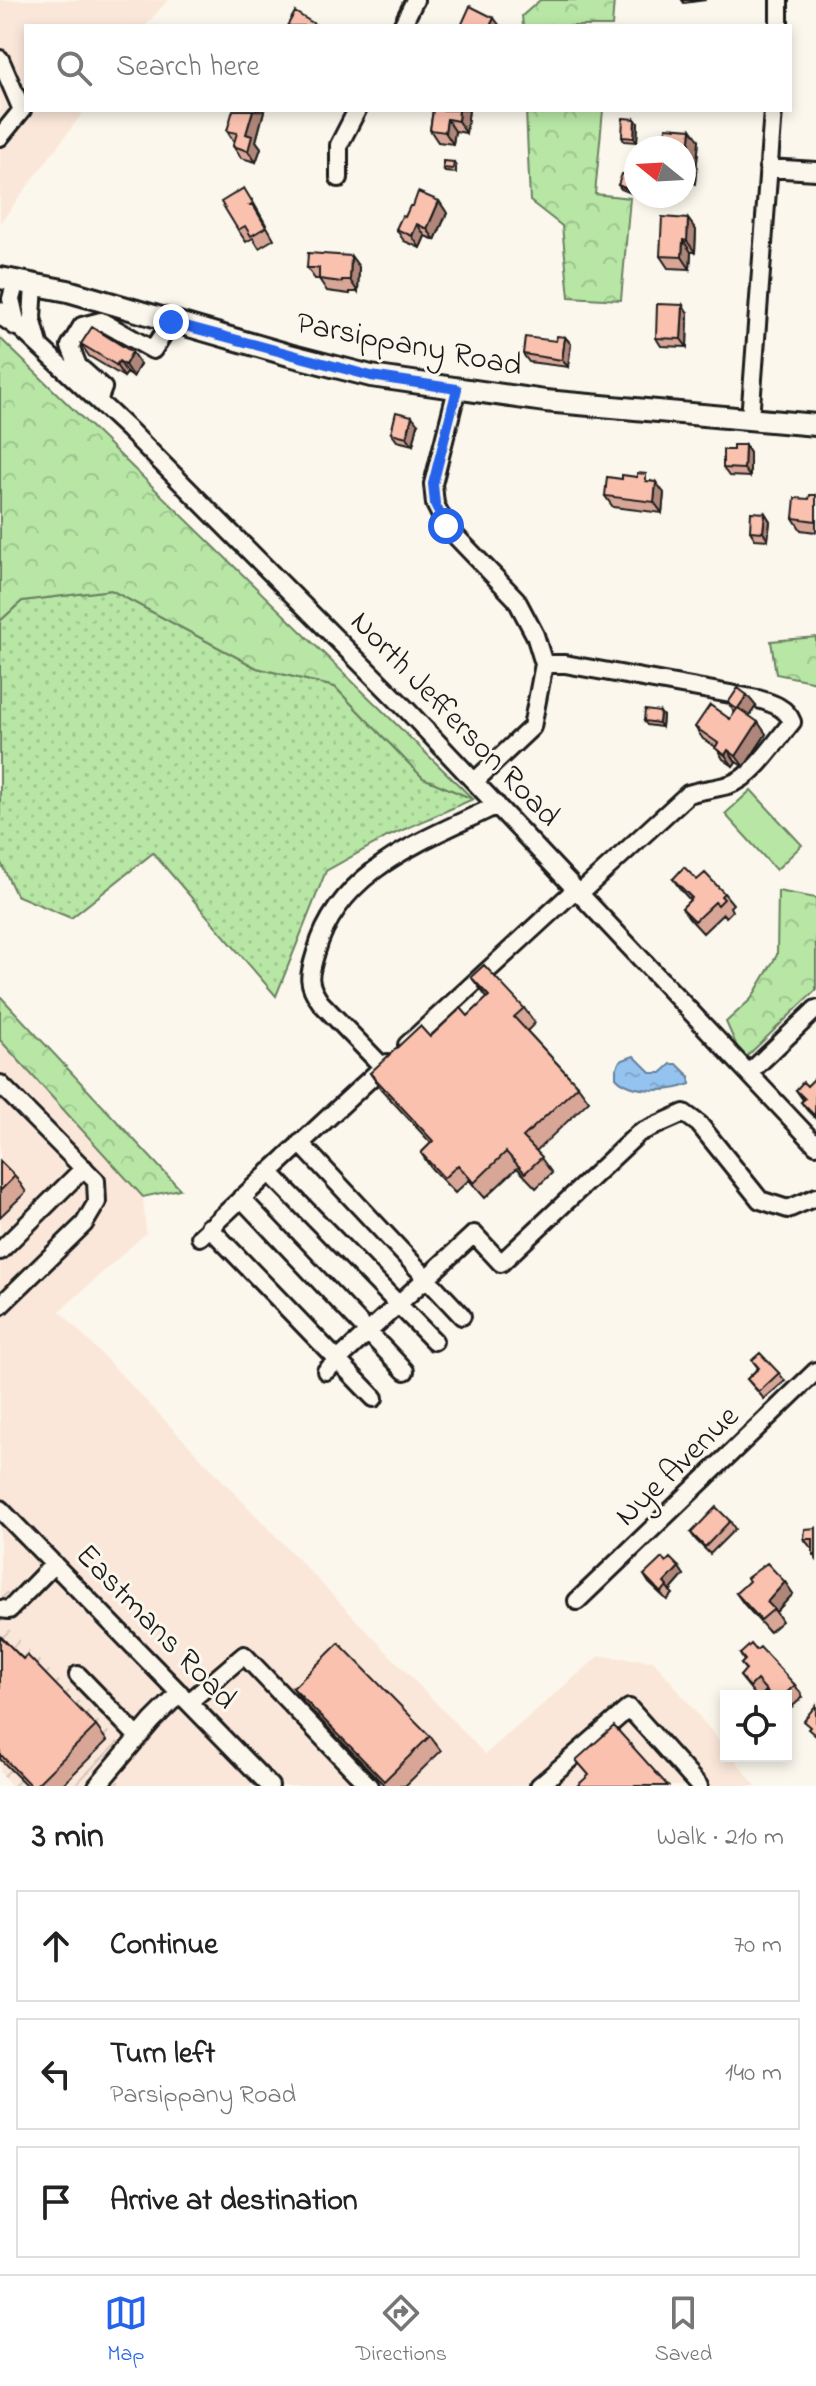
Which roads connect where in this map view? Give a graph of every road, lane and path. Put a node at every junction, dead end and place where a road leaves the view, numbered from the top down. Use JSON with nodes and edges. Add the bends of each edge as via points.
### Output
{"nodes":[{"id":1,"x":415,"y":0,"type":"edge"},
{"id":2,"x":779,"y":0,"type":"edge"},
{"id":3,"x":403,"y":24,"type":"edge"},
{"id":4,"x":779,"y":24,"type":"edge"},
{"id":5,"x":0,"y":59,"type":"edge"},
{"id":6,"x":356,"y":112,"type":"edge"},
{"id":7,"x":773,"y":112,"type":"edge"},
{"id":8,"x":0,"y":137,"type":"edge"},
{"id":9,"x":768,"y":168,"type":"junction"},
{"id":10,"x":816,"y":171,"type":"edge"},
{"id":11,"x":339,"y":178,"type":"dead end"},
{"id":12,"x":17,"y":281,"type":"edge"},
{"id":13,"x":8,"y":319,"type":"edge"},
{"id":14,"x":171,"y":322,"type":"junction"},
{"id":15,"x":39,"y":345,"type":"junction"},
{"id":16,"x":457,"y":389,"type":"junction"},
{"id":17,"x":98,"y":401,"type":"junction"},
{"id":18,"x":750,"y":419,"type":"junction"},
{"id":19,"x":816,"y":425,"type":"edge"},
{"id":20,"x":544,"y":664,"type":"junction"},
{"id":21,"x":475,"y":781,"type":"junction"},
{"id":22,"x":497,"y":805,"type":"junction"},
{"id":23,"x":578,"y":891,"type":"junction"},
{"id":24,"x":816,"y":1009,"type":"edge"},
{"id":25,"x":383,"y":1067,"type":"junction"},
{"id":26,"x":749,"y":1073,"type":"junction"},
{"id":27,"x":0,"y":1084,"type":"edge"},
{"id":28,"x":300,"y":1143,"type":"junction"},
{"id":29,"x":816,"y":1145,"type":"edge"},
{"id":30,"x":84,"y":1168,"type":"junction"},
{"id":31,"x":269,"y":1172,"type":"junction"},
{"id":32,"x":816,"y":1197,"type":"edge"},
{"id":33,"x":241,"y":1198,"type":"junction"},
{"id":34,"x":0,"y":1251,"type":"edge"},
{"id":35,"x":428,"y":1278,"type":"junction"},
{"id":36,"x":399,"y":1304,"type":"junction"},
{"id":37,"x":0,"y":1306,"type":"edge"},
{"id":38,"x":462,"y":1316,"type":"dead end"},
{"id":39,"x":368,"y":1332,"type":"junction"},
{"id":40,"x":434,"y":1341,"type":"dead end"},
{"id":41,"x":332,"y":1366,"type":"junction"},
{"id":42,"x":405,"y":1371,"type":"dead end"},
{"id":43,"x":816,"y":1371,"type":"edge"},
{"id":44,"x":374,"y":1398,"type":"dead end"},
{"id":45,"x":0,"y":1509,"type":"edge"},
{"id":46,"x":54,"y":1564,"type":"junction"},
{"id":47,"x":577,"y":1601,"type":"dead end"},
{"id":48,"x":0,"y":1609,"type":"edge"},
{"id":49,"x":78,"y":1675,"type":"dead end"},
{"id":50,"x":184,"y":1698,"type":"junction"},
{"id":51,"x":138,"y":1737,"type":"junction"},
{"id":52,"x":97,"y":1786,"type":"edge"},
{"id":53,"x":270,"y":1786,"type":"edge"},
{"id":54,"x":369,"y":1786,"type":"edge"},
{"id":55,"x":539,"y":1786,"type":"edge"},
{"id":56,"x":699,"y":1786,"type":"edge"}],
"edges":[{"from":1,"to":3,"type":"street"},
{"from":2,"to":4,"type":"street"},
{"from":5,"to":8,"type":"street","via":[[22,110]]},
{"from":6,"to":11,"type":"street","via":[[339,145]]},
{"from":7,"to":9,"type":"street"},
{"from":9,"to":10,"type":"street"},
{"from":9,"to":18,"type":"street"},
{"from":12,"to":13,"type":"street","name":"North Jefferson Road"},
{"from":12,"to":14,"type":"main road","name":"Parsippany Road"},
{"from":12,"to":15,"type":"street"},
{"from":13,"to":15,"type":"street","name":"North Jefferson Road"},
{"from":14,"to":16,"type":"main road","name":"Parsippany Road","via":[[371,376]]},
{"from":14,"to":17,"type":"street","via":[[153,350],[101,321],[82,326],[70,346],[78,366],[103,388]]},
{"from":15,"to":17,"type":"street","name":"North Jefferson Road"},
{"from":16,"to":18,"type":"main road","name":"Parsippany Road"},
{"from":16,"to":20,"type":"street","via":[[435,471],[435,504],[446,526],[516,599]]},
{"from":17,"to":21,"type":"street","name":"North Jefferson Road"},
{"from":18,"to":19,"type":"main road","name":"Parsippany Road"},
{"from":20,"to":21,"type":"street","via":[[532,727]]},
{"from":20,"to":23,"type":"street","via":[[758,699],[776,705],[792,722],[745,778],[688,794]]},
{"from":21,"to":22,"type":"street","name":"North Jefferson Road"},
{"from":22,"to":23,"type":"street","name":"North Jefferson Road"},
{"from":22,"to":25,"type":"street","via":[[382,864],[346,896],[324,930],[309,981],[313,992]]},
{"from":23,"to":25,"type":"street"},
{"from":23,"to":26,"type":"street","name":"North Jefferson Road"},
{"from":24,"to":26,"type":"street"},
{"from":25,"to":28,"type":"street"},
{"from":26,"to":29,"type":"street","name":"North Jefferson Road"},
{"from":27,"to":30,"type":"street"},
{"from":28,"to":31,"type":"street"},
{"from":28,"to":35,"type":"street"},
{"from":30,"to":34,"type":"street"},
{"from":30,"to":37,"type":"street","via":[[96,1181],[97,1202],[84,1224]]},
{"from":31,"to":33,"type":"street"},
{"from":31,"to":36,"type":"street"},
{"from":32,"to":35,"type":"street","via":[[788,1209],[760,1200],[699,1124],[684,1113],[639,1133],[501,1263],[474,1234]]},
{"from":33,"to":39,"type":"street"},
{"from":33,"to":41,"type":"street","via":[[204,1232]]},
{"from":35,"to":36,"type":"street"},
{"from":35,"to":38,"type":"street"},
{"from":36,"to":39,"type":"street"},
{"from":36,"to":40,"type":"street"},
{"from":39,"to":41,"type":"street"},
{"from":39,"to":42,"type":"street"},
{"from":41,"to":44,"type":"street"},
{"from":43,"to":47,"type":"street","name":"Nye Avenue"},
{"from":45,"to":46,"type":"street","name":"Eastmans Road"},
{"from":46,"to":48,"type":"street","via":[[9,1610]]},
{"from":46,"to":50,"type":"street","name":"Eastmans Road"},
{"from":49,"to":51,"type":"street"},
{"from":50,"to":51,"type":"street"},
{"from":50,"to":53,"type":"street","name":"Eastmans Road"},
{"from":50,"to":54,"type":"street","via":[[244,1655]]},
{"from":51,"to":52,"type":"street"},
{"from":55,"to":56,"type":"street","via":[[629,1708]]}]}
